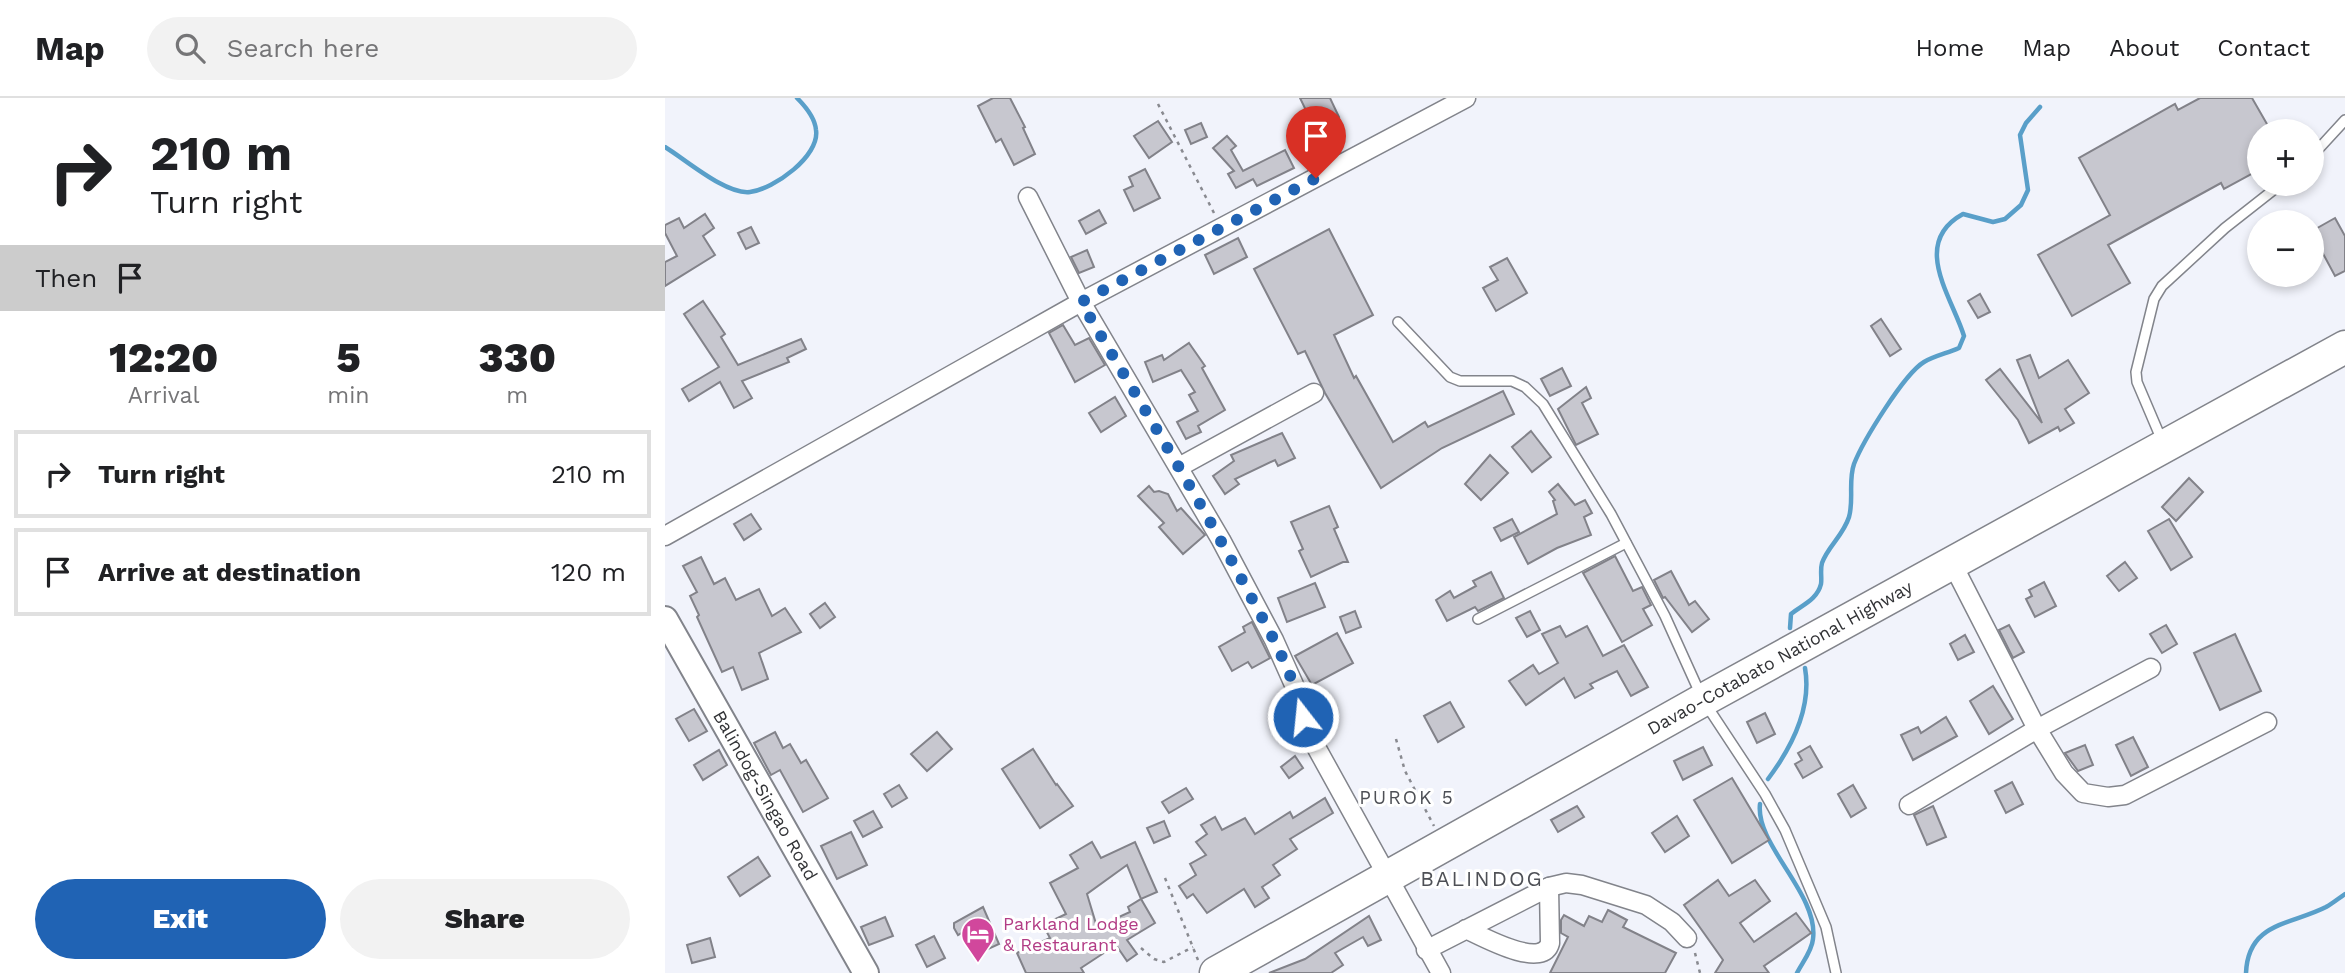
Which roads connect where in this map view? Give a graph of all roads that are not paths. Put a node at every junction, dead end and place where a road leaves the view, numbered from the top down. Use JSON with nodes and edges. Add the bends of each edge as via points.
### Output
{"nodes":[{"id":1,"x":1467,"y":98,"type":"edge"},
{"id":2,"x":2345,"y":120,"type":"edge"},
{"id":3,"x":2324,"y":143,"type":"edge"},
{"id":4,"x":2266,"y":196,"type":"edge"},
{"id":5,"x":1028,"y":197,"type":"dead end"},
{"id":6,"x":1081,"y":302,"type":"junction"},
{"id":7,"x":1398,"y":322,"type":"dead end"},
{"id":8,"x":2345,"y":347,"type":"edge"},
{"id":9,"x":1314,"y":393,"type":"dead end"},
{"id":10,"x":2164,"y":447,"type":"junction"},
{"id":11,"x":1179,"y":467,"type":"junction"},
{"id":12,"x":665,"y":537,"type":"edge"},
{"id":13,"x":1626,"y":543,"type":"junction"},
{"id":14,"x":1952,"y":563,"type":"junction"},
{"id":15,"x":665,"y":619,"type":"edge"},
{"id":16,"x":1478,"y":619,"type":"dead end"},
{"id":17,"x":2151,"y":668,"type":"dead end"},
{"id":18,"x":1703,"y":701,"type":"junction"},
{"id":19,"x":2267,"y":722,"type":"dead end"},
{"id":20,"x":2037,"y":729,"type":"junction"},
{"id":21,"x":1909,"y":805,"type":"dead end"},
{"id":22,"x":1389,"y":875,"type":"junction"},
{"id":23,"x":1549,"y":887,"type":"junction"},
{"id":24,"x":1466,"y":929,"type":"junction"},
{"id":25,"x":1687,"y":938,"type":"road end"},
{"id":26,"x":1426,"y":950,"type":"junction"},
{"id":27,"x":1208,"y":969,"type":"edge"},
{"id":28,"x":866,"y":973,"type":"edge"},
{"id":29,"x":1441,"y":973,"type":"edge"},
{"id":30,"x":1836,"y":973,"type":"edge"}],
"edges":[{"from":1,"to":6,"type":"street"},
{"from":2,"to":3,"type":"lane"},
{"from":4,"to":10,"type":"lane","via":[[2168,278],[2154,299],[2136,372]]},
{"from":5,"to":6,"type":"street"},
{"from":6,"to":11,"type":"street"},
{"from":6,"to":12,"type":"street"},
{"from":7,"to":13,"type":"lane","via":[[1450,377],[1513,381],[1535,396],[1601,495]]},
{"from":8,"to":10,"type":"highway","name":"Davao-Cotabato National Highway"},
{"from":9,"to":11,"type":"street"},
{"from":10,"to":14,"type":"highway","name":"Davao-Cotabato National Highway"},
{"from":11,"to":22,"type":"street","via":[[1274,640],[1310,736]]},
{"from":13,"to":16,"type":"lane"},
{"from":13,"to":18,"type":"lane"},
{"from":14,"to":18,"type":"highway","name":"Davao-Cotabato National Highway"},
{"from":14,"to":20,"type":"street"},
{"from":15,"to":28,"type":"street","name":"Balindog-Singao Road"},
{"from":17,"to":20,"type":"street"},
{"from":18,"to":22,"type":"highway","name":"Davao-Cotabato National Highway"},
{"from":18,"to":30,"type":"lane","via":[[1786,830],[1826,927]]},
{"from":19,"to":20,"type":"street","via":[[2125,794],[2108,797],[2083,793],[2072,784]]},
{"from":20,"to":21,"type":"street"},
{"from":22,"to":26,"type":"street"},
{"from":22,"to":27,"type":"highway","name":"Davao-Cotabato National Highway"},
{"from":23,"to":24,"type":"street"},
{"from":23,"to":24,"type":"street","via":[[1550,943],[1543,953],[1522,952]]},
{"from":23,"to":25,"type":"street","via":[[1572,883],[1646,905]]},
{"from":24,"to":26,"type":"street"},
{"from":26,"to":29,"type":"street"}]}
